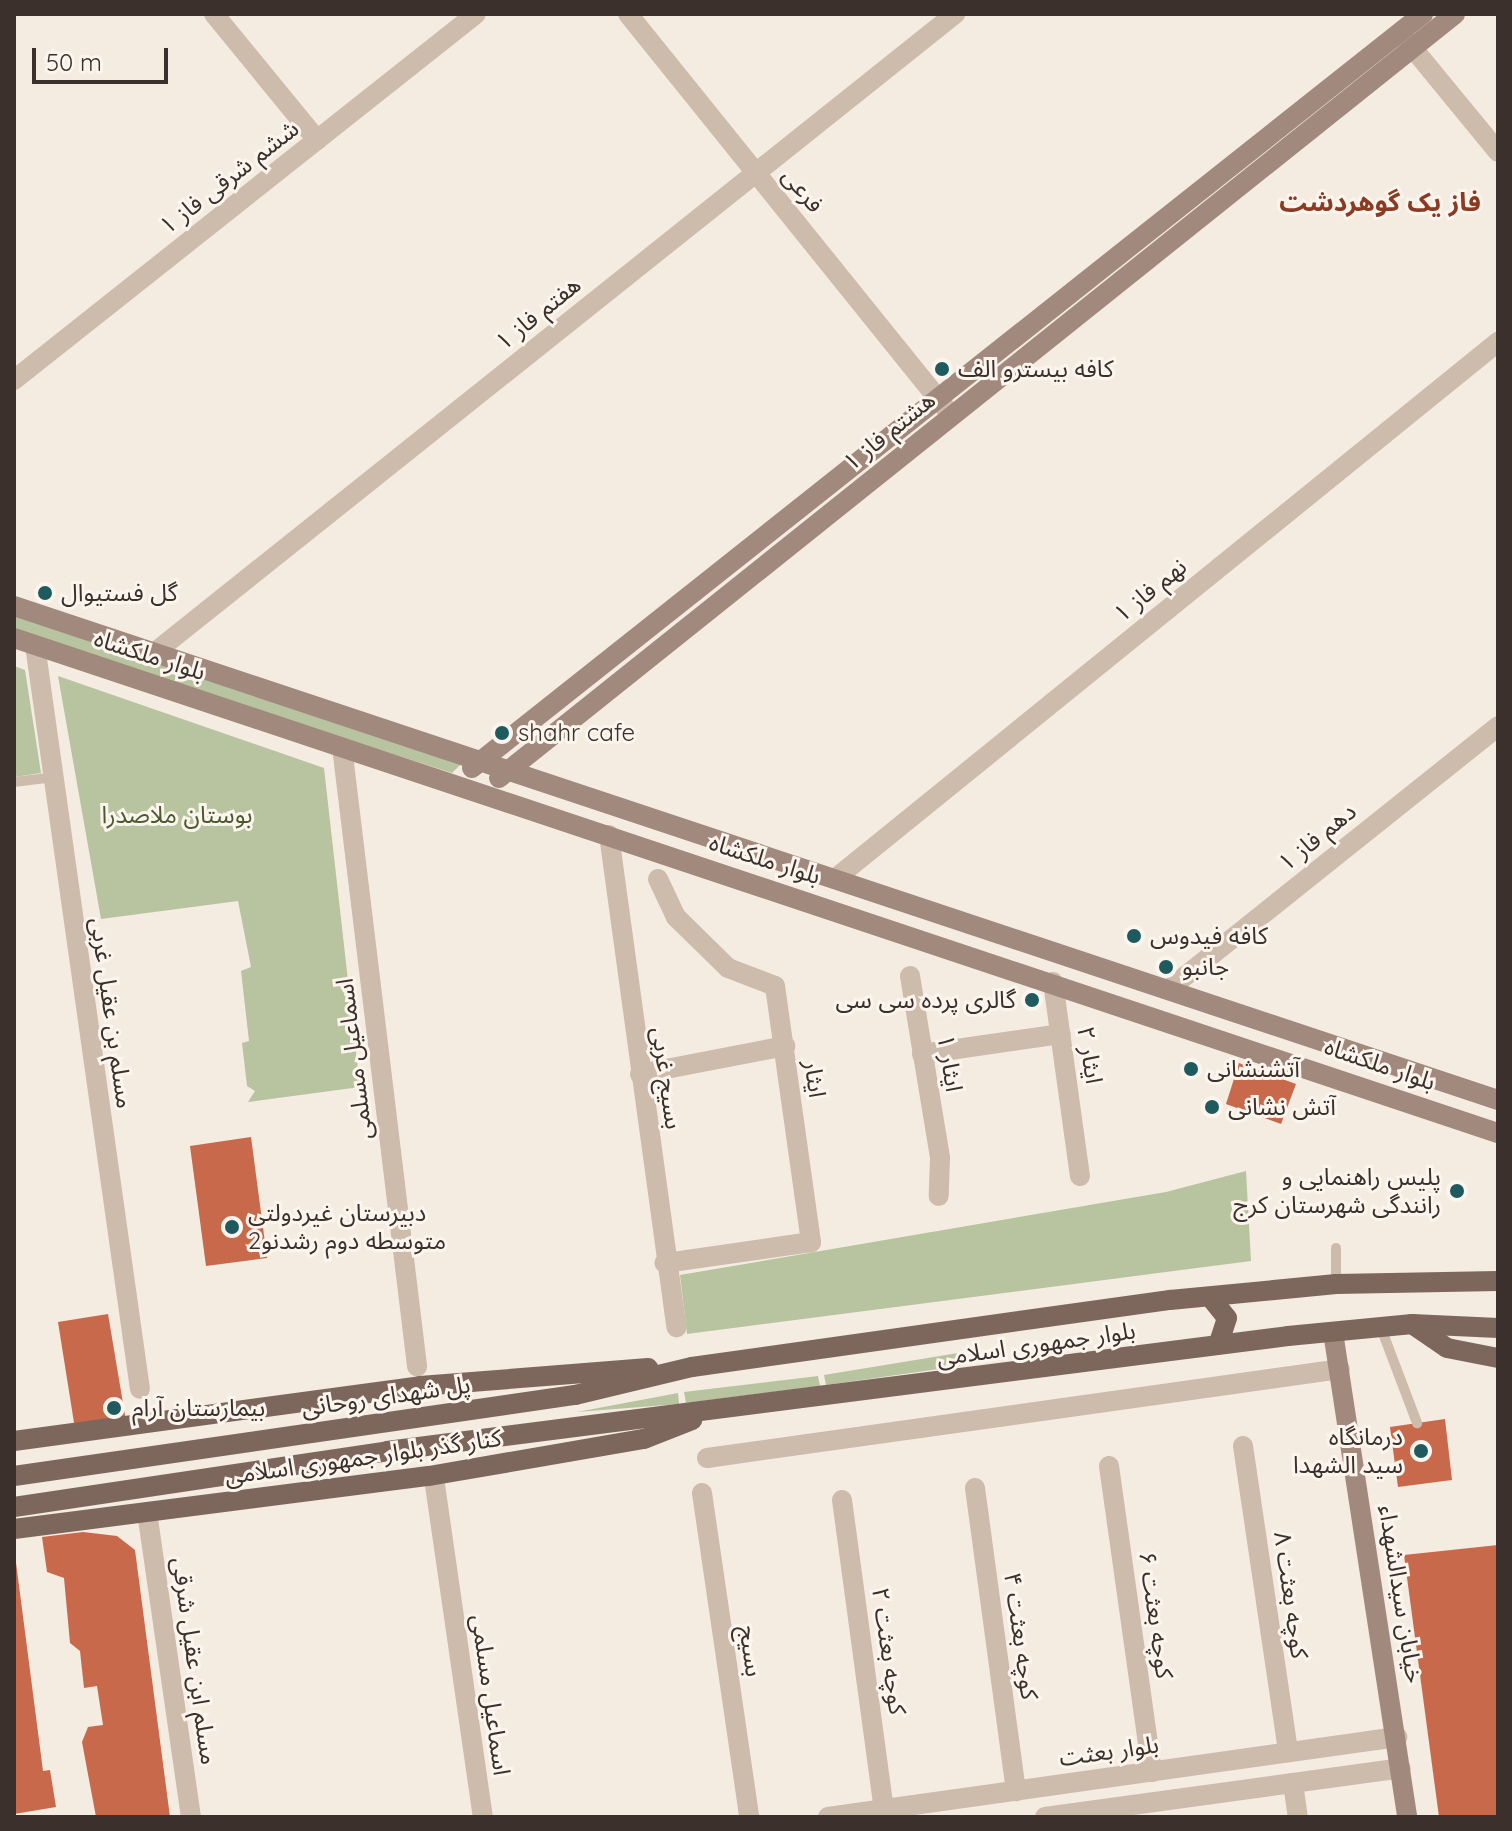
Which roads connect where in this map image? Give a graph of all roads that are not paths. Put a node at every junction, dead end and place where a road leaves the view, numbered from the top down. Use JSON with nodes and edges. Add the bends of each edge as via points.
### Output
{"nodes":[{"id":1,"x":214,"y":14,"type":"edge"},
{"id":2,"x":476,"y":14,"type":"edge"},
{"id":3,"x":628,"y":14,"type":"edge"},
{"id":4,"x":955,"y":14,"type":"edge"},
{"id":5,"x":1423,"y":14,"type":"edge"},
{"id":6,"x":1455,"y":14,"type":"edge"},
{"id":7,"x":1407,"y":40,"type":"junction"},
{"id":8,"x":317,"y":140,"type":"junction"},
{"id":9,"x":1498,"y":152,"type":"edge"},
{"id":10,"x":755,"y":173,"type":"junction"},
{"id":11,"x":1498,"y":342,"type":"edge"},
{"id":12,"x":14,"y":380,"type":"edge"},
{"id":13,"x":944,"y":407,"type":"junction"},
{"id":14,"x":14,"y":606,"type":"edge"},
{"id":15,"x":14,"y":638,"type":"edge"},
{"id":16,"x":35,"y":645,"type":"junction"},
{"id":17,"x":154,"y":653,"type":"junction"},
{"id":18,"x":1498,"y":726,"type":"edge"},
{"id":19,"x":342,"y":747,"type":"junction"},
{"id":20,"x":478,"y":762,"type":"junction"},
{"id":21,"x":506,"y":771,"type":"junction"},
{"id":22,"x":52,"y":777,"type":"junction"},
{"id":23,"x":14,"y":782,"type":"edge"},
{"id":24,"x":453,"y":784,"type":"junction"},
{"id":25,"x":481,"y":793,"type":"junction"},
{"id":26,"x":609,"y":835,"type":"junction"},
{"id":27,"x":836,"y":878,"type":"junction"},
{"id":28,"x":658,"y":879,"type":"dead end"},
{"id":29,"x":910,"y":976,"type":"dead end"},
{"id":30,"x":1053,"y":982,"type":"junction"},
{"id":31,"x":1169,"y":989,"type":"junction"},
{"id":32,"x":1281,"y":1026,"type":"junction"},
{"id":33,"x":1061,"y":1034,"type":"junction"},
{"id":34,"x":785,"y":1046,"type":"junction"},
{"id":35,"x":922,"y":1054,"type":"junction"},
{"id":36,"x":1270,"y":1055,"type":"junction"},
{"id":37,"x":1365,"y":1055,"type":"junction"},
{"id":38,"x":640,"y":1074,"type":"junction"},
{"id":39,"x":1364,"y":1085,"type":"junction"},
{"id":40,"x":1498,"y":1100,"type":"edge"},
{"id":41,"x":1498,"y":1133,"type":"edge"},
{"id":42,"x":1080,"y":1176,"type":"dead end"},
{"id":43,"x":939,"y":1196,"type":"dead end"},
{"id":44,"x":1336,"y":1248,"type":"dead end"},
{"id":45,"x":665,"y":1263,"type":"junction"},
{"id":46,"x":1424,"y":1281,"type":"junction"},
{"id":47,"x":1498,"y":1281,"type":"edge"},
{"id":48,"x":1336,"y":1284,"type":"junction"},
{"id":49,"x":1498,"y":1292,"type":"edge"},
{"id":50,"x":1210,"y":1297,"type":"junction"},
{"id":51,"x":1412,"y":1324,"type":"junction"},
{"id":52,"x":676,"y":1327,"type":"dead end"},
{"id":53,"x":1380,"y":1327,"type":"junction"},
{"id":54,"x":1498,"y":1328,"type":"edge"},
{"id":55,"x":1333,"y":1332,"type":"junction"},
{"id":56,"x":1218,"y":1345,"type":"junction"},
{"id":57,"x":1498,"y":1358,"type":"edge"},
{"id":58,"x":417,"y":1366,"type":"dead end"},
{"id":59,"x":692,"y":1367,"type":"junction"},
{"id":60,"x":1340,"y":1369,"type":"junction"},
{"id":61,"x":140,"y":1389,"type":"dead end"},
{"id":62,"x":575,"y":1395,"type":"joint"},
{"id":63,"x":713,"y":1412,"type":"junction"},
{"id":64,"x":1417,"y":1423,"type":"dead end"},
{"id":65,"x":14,"y":1441,"type":"edge"},
{"id":66,"x":1243,"y":1446,"type":"dead end"},
{"id":67,"x":707,"y":1458,"type":"dead end"},
{"id":68,"x":1109,"y":1466,"type":"dead end"},
{"id":69,"x":14,"y":1476,"type":"edge"},
{"id":70,"x":435,"y":1485,"type":"dead end"},
{"id":71,"x":975,"y":1488,"type":"dead end"},
{"id":72,"x":702,"y":1493,"type":"dead end"},
{"id":73,"x":842,"y":1500,"type":"dead end"},
{"id":74,"x":14,"y":1507,"type":"edge"},
{"id":75,"x":147,"y":1512,"type":"junction"},
{"id":76,"x":14,"y":1529,"type":"edge"},
{"id":77,"x":1397,"y":1737,"type":"junction"},
{"id":78,"x":1354,"y":1743,"type":"junction"},
{"id":79,"x":1288,"y":1752,"type":"junction"},
{"id":80,"x":1228,"y":1761,"type":"junction"},
{"id":81,"x":1401,"y":1768,"type":"junction"},
{"id":82,"x":1152,"y":1772,"type":"junction"},
{"id":83,"x":1358,"y":1774,"type":"junction"},
{"id":84,"x":1086,"y":1781,"type":"junction"},
{"id":85,"x":1293,"y":1783,"type":"junction"},
{"id":86,"x":1016,"y":1791,"type":"junction"},
{"id":87,"x":1233,"y":1791,"type":"junction"},
{"id":88,"x":956,"y":1808,"type":"edge"},
{"id":89,"x":884,"y":1809,"type":"junction"},
{"id":90,"x":1160,"y":1809,"type":"edge"},
{"id":91,"x":1090,"y":1811,"type":"junction"},
{"id":92,"x":191,"y":1817,"type":"edge"},
{"id":93,"x":483,"y":1817,"type":"edge"},
{"id":94,"x":749,"y":1817,"type":"edge"},
{"id":95,"x":828,"y":1817,"type":"edge"},
{"id":96,"x":1045,"y":1817,"type":"edge"},
{"id":97,"x":1298,"y":1817,"type":"edge"},
{"id":98,"x":1407,"y":1817,"type":"edge"}],
"edges":[{"from":1,"to":8,"type":"street"},
{"from":2,"to":8,"type":"street","name":"ششم شرقی فاز ۱"},
{"from":3,"to":10,"type":"street","name":"فرعی"},
{"from":4,"to":10,"type":"street","name":"هفتم فاز ۱"},
{"from":5,"to":7,"type":"main road","name":"هشتم فاز ۱"},
{"from":6,"to":7,"type":"main road","name":"هشتم فاز ۱"},
{"from":7,"to":9,"type":"street"},
{"from":7,"to":13,"type":"main road","name":"هشتم فاز ۱"},
{"from":8,"to":12,"type":"street","name":"ششم شرقی فاز ۱"},
{"from":10,"to":13,"type":"street","name":"فرعی"},
{"from":10,"to":17,"type":"street","name":"هفتم فاز ۱"},
{"from":11,"to":27,"type":"street","name":"نهم فاز ۱"},
{"from":13,"to":20,"type":"main road","name":"هشتم فاز ۱"},
{"from":13,"to":21,"type":"main road","name":"هشتم فاز ۱"},
{"from":14,"to":17,"type":"main road","name":"بلوار ملکشاه"},
{"from":15,"to":16,"type":"main road","name":"بلوار ملکشاه"},
{"from":16,"to":19,"type":"main road","name":"بلوار ملکشاه"},
{"from":16,"to":22,"type":"street","name":"مسلم بن عقیل غربی"},
{"from":17,"to":20,"type":"main road","name":"بلوار ملکشاه"},
{"from":18,"to":31,"type":"street","name":"دهم فاز ۱"},
{"from":19,"to":24,"type":"main road","name":"بلوار ملکشاه"},
{"from":19,"to":58,"type":"street","name":"اسماعیل مسلمی"},
{"from":20,"to":21,"type":"main road","name":"بلوار ملکشاه"},
{"from":20,"to":24,"type":"main road","name":"هشتم فاز ۱"},
{"from":21,"to":25,"type":"main road","name":"هشتم فاز ۱"},
{"from":21,"to":27,"type":"main road","name":"بلوار ملکشاه"},
{"from":22,"to":23,"type":"lane"},
{"from":22,"to":61,"type":"street","name":"مسلم بن عقیل غربی"},
{"from":24,"to":25,"type":"main road","name":"بلوار ملکشاه"},
{"from":25,"to":26,"type":"main road","name":"بلوار ملکشاه"},
{"from":26,"to":30,"type":"main road","name":"بلوار ملکشاه"},
{"from":26,"to":38,"type":"street","name":"بسیج غربی"},
{"from":27,"to":31,"type":"main road","name":"بلوار ملکشاه"},
{"from":28,"to":34,"type":"street","name":"ایثار","via":[[676,917],[728,968],[775,986]]},
{"from":29,"to":35,"type":"street","name":"ایثار ۱"},
{"from":30,"to":33,"type":"street","name":"ایثار ۲"},
{"from":30,"to":36,"type":"main road","name":"بلوار ملکشاه"},
{"from":31,"to":32,"type":"main road","name":"بلوار ملکشاه"},
{"from":32,"to":36,"type":"main road","via":[[1286,1045]]},
{"from":32,"to":37,"type":"main road","name":"بلوار ملکشاه"},
{"from":33,"to":35,"type":"street"},
{"from":33,"to":42,"type":"street","name":"ایثار ۲"},
{"from":34,"to":38,"type":"street"},
{"from":34,"to":45,"type":"street","name":"ایثار","via":[[811,1242]]},
{"from":35,"to":43,"type":"street","name":"ایثار ۱","via":[[940,1158]]},
{"from":36,"to":39,"type":"main road","name":"بلوار ملکشاه"},
{"from":37,"to":39,"type":"main road","via":[[1353,1066]]},
{"from":37,"to":40,"type":"main road","name":"بلوار ملکشاه"},
{"from":38,"to":45,"type":"street","name":"بسیج غربی"},
{"from":39,"to":41,"type":"main road","name":"بلوار ملکشاه"},
{"from":44,"to":48,"type":"lane"},
{"from":45,"to":52,"type":"street","name":"بسیج غربی"},
{"from":46,"to":47,"type":"main road","name":"بلوار جمهوری اسلامی"},
{"from":46,"to":48,"type":"main road","name":"بلوار جمهوری اسلامی"},
{"from":46,"to":49,"type":"main road"},
{"from":48,"to":50,"type":"main road","name":"بلوار جمهوری اسلامی"},
{"from":50,"to":56,"type":"main road","via":[[1227,1318]]},
{"from":50,"to":59,"type":"main road","name":"بلوار جمهوری اسلامی"},
{"from":51,"to":53,"type":"main road","name":"بلوار جمهوری اسلامی"},
{"from":51,"to":54,"type":"main road","name":"بلوار جمهوری اسلامی"},
{"from":51,"to":57,"type":"main road","via":[[1447,1348]]},
{"from":53,"to":55,"type":"main road","name":"بلوار جمهوری اسلامی"},
{"from":53,"to":64,"type":"lane","via":[[1392,1341]]},
{"from":55,"to":56,"type":"main road","name":"بلوار جمهوری اسلامی"},
{"from":55,"to":60,"type":"main road","name":"خیابان سیدالشهداء"},
{"from":56,"to":63,"type":"main road","name":"بلوار جمهوری اسلامی"},
{"from":59,"to":62,"type":"main road","name":"بلوار جمهوری اسلامی"},
{"from":59,"to":65,"type":"main road","via":[[537,1373]]},
{"from":60,"to":67,"type":"street"},
{"from":60,"to":77,"type":"main road","name":"خیابان سیدالشهداء"},
{"from":62,"to":69,"type":"main road","name":"پل شهدای روحانی"},
{"from":63,"to":74,"type":"main road","name":"بلوار جمهوری اسلامی","via":[[574,1426]]},
{"from":63,"to":75,"type":"main road","name":"کنار گذر بلوار جمهوری اسلامی","via":[[644,1439]]},
{"from":66,"to":79,"type":"street","name":"کوچه بعثت ۸"},
{"from":68,"to":82,"type":"street","name":"کوچه بعثت ۶"},
{"from":70,"to":93,"type":"street","name":"اسماعیل مسلمی"},
{"from":71,"to":86,"type":"street","name":"کوچه بعثت ۴"},
{"from":72,"to":94,"type":"street","name":"بسیج"},
{"from":73,"to":89,"type":"street","name":"کوچه بعثت ۲"},
{"from":75,"to":76,"type":"main road","name":"کنار گذر بلوار جمهوری اسلامی"},
{"from":75,"to":92,"type":"street","name":"مسلم ابن عقیل شرقی"},
{"from":77,"to":78,"type":"street","name":"بلوار بعثت"},
{"from":77,"to":81,"type":"main road","name":"خیابان سیدالشهداء"},
{"from":78,"to":79,"type":"street","name":"بلوار بعثت"},
{"from":78,"to":83,"type":"street","via":[[1364,1755]]},
{"from":79,"to":80,"type":"street","name":"بلوار بعثت"},
{"from":80,"to":82,"type":"street","name":"بلوار بعثت"},
{"from":80,"to":87,"type":"street"},
{"from":81,"to":83,"type":"street"},
{"from":81,"to":98,"type":"main road","name":"خیابان سیدالشهداء"},
{"from":82,"to":84,"type":"street","name":"بلوار بعثت"},
{"from":83,"to":85,"type":"street"},
{"from":84,"to":86,"type":"street","name":"بلوار بعثت"},
{"from":84,"to":91,"type":"street"},
{"from":85,"to":87,"type":"street"},
{"from":85,"to":97,"type":"street"},
{"from":86,"to":88,"type":"street","name":"بلوار بعثت"},
{"from":87,"to":90,"type":"street"},
{"from":88,"to":89,"type":"street","name":"بلوار بعثت"},
{"from":89,"to":95,"type":"street","name":"بلوار بعثت"},
{"from":90,"to":91,"type":"street"},
{"from":91,"to":96,"type":"street"}]}
